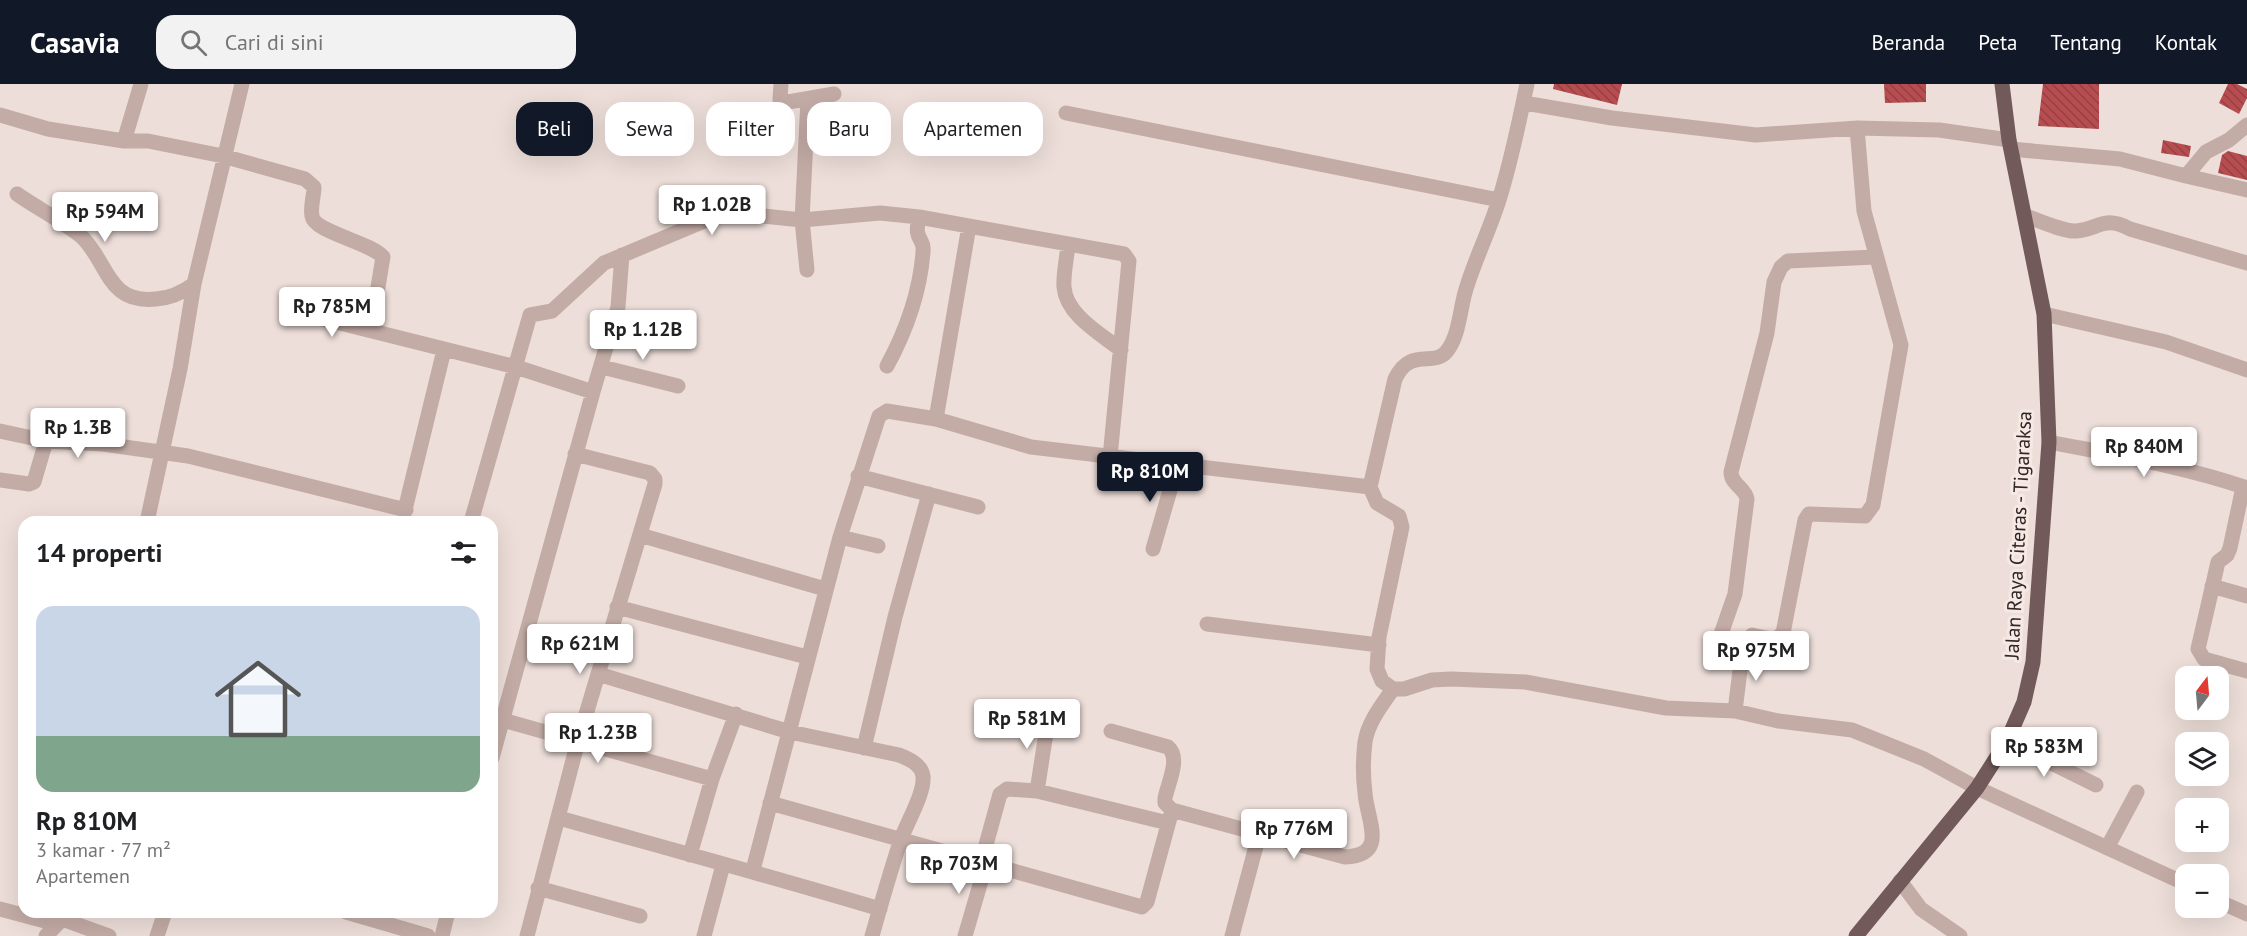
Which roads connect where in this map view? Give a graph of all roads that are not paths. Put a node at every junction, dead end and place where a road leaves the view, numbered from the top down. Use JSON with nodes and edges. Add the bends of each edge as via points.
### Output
{"nodes":[{"id":1,"x":141,"y":84,"type":"edge"},
{"id":2,"x":242,"y":84,"type":"edge"},
{"id":3,"x":782,"y":84,"type":"edge"},
{"id":4,"x":1527,"y":84,"type":"edge"},
{"id":5,"x":2002,"y":84,"type":"edge"},
{"id":6,"x":834,"y":94,"type":"dead end"},
{"id":7,"x":808,"y":99,"type":"junction"},
{"id":8,"x":1524,"y":103,"type":"junction"},
{"id":9,"x":1066,"y":113,"type":"dead end"},
{"id":10,"x":0,"y":115,"type":"edge"},
{"id":11,"x":2247,"y":125,"type":"edge"},
{"id":12,"x":1857,"y":128,"type":"junction"},
{"id":13,"x":124,"y":141,"type":"junction"},
{"id":14,"x":2010,"y":144,"type":"junction"},
{"id":15,"x":223,"y":156,"type":"junction"},
{"id":16,"x":2186,"y":176,"type":"junction"},
{"id":17,"x":2247,"y":190,"type":"edge"},
{"id":18,"x":17,"y":194,"type":"dead end"},
{"id":19,"x":1499,"y":200,"type":"junction"},
{"id":20,"x":2026,"y":216,"type":"junction"},
{"id":21,"x":919,"y":217,"type":"junction"},
{"id":22,"x":802,"y":219,"type":"junction"},
{"id":23,"x":969,"y":226,"type":"junction"},
{"id":24,"x":1068,"y":244,"type":"junction"},
{"id":25,"x":622,"y":255,"type":"junction"},
{"id":26,"x":1875,"y":257,"type":"junction"},
{"id":27,"x":2247,"y":263,"type":"edge"},
{"id":28,"x":807,"y":270,"type":"dead end"},
{"id":29,"x":194,"y":284,"type":"junction"},
{"id":30,"x":300,"y":313,"type":"dead end"},
{"id":31,"x":2044,"y":314,"type":"junction"},
{"id":32,"x":371,"y":329,"type":"junction"},
{"id":33,"x":444,"y":350,"type":"junction"},
{"id":34,"x":1121,"y":350,"type":"junction"},
{"id":35,"x":887,"y":366,"type":"dead end"},
{"id":36,"x":602,"y":367,"type":"junction"},
{"id":37,"x":516,"y":368,"type":"junction"},
{"id":38,"x":2247,"y":370,"type":"edge"},
{"id":39,"x":678,"y":386,"type":"dead end"},
{"id":40,"x":593,"y":392,"type":"junction"},
{"id":41,"x":936,"y":419,"type":"junction"},
{"id":42,"x":0,"y":431,"type":"edge"},
{"id":43,"x":46,"y":441,"type":"junction"},
{"id":44,"x":2049,"y":442,"type":"junction"},
{"id":45,"x":163,"y":452,"type":"junction"},
{"id":46,"x":575,"y":454,"type":"junction"},
{"id":47,"x":1110,"y":458,"type":"junction"},
{"id":48,"x":1177,"y":466,"type":"junction"},
{"id":49,"x":858,"y":476,"type":"junction"},
{"id":50,"x":0,"y":480,"type":"edge"},
{"id":51,"x":1370,"y":487,"type":"junction"},
{"id":52,"x":2245,"y":488,"type":"edge"},
{"id":53,"x":929,"y":494,"type":"junction"},
{"id":54,"x":978,"y":507,"type":"dead end"},
{"id":55,"x":148,"y":516,"type":"edge"},
{"id":56,"x":404,"y":516,"type":"edge"},
{"id":57,"x":473,"y":516,"type":"edge"},
{"id":58,"x":640,"y":535,"type":"junction"},
{"id":59,"x":840,"y":537,"type":"junction"},
{"id":60,"x":878,"y":546,"type":"dead end"},
{"id":61,"x":1153,"y":549,"type":"dead end"},
{"id":62,"x":2212,"y":586,"type":"junction"},
{"id":63,"x":825,"y":589,"type":"junction"},
{"id":64,"x":2247,"y":596,"type":"edge"},
{"id":65,"x":617,"y":607,"type":"junction"},
{"id":66,"x":1208,"y":624,"type":"dead end"},
{"id":67,"x":1379,"y":645,"type":"junction"},
{"id":68,"x":1743,"y":646,"type":"junction"},
{"id":69,"x":807,"y":657,"type":"junction"},
{"id":70,"x":2247,"y":671,"type":"edge"},
{"id":71,"x":598,"y":674,"type":"junction"},
{"id":72,"x":1393,"y":689,"type":"junction"},
{"id":73,"x":1735,"y":711,"type":"junction"},
{"id":74,"x":736,"y":714,"type":"junction"},
{"id":75,"x":1049,"y":714,"type":"dead end"},
{"id":76,"x":498,"y":716,"type":"edge"},
{"id":77,"x":498,"y":719,"type":"edge"},
{"id":78,"x":1111,"y":731,"type":"dead end"},
{"id":79,"x":790,"y":732,"type":"junction"},
{"id":80,"x":578,"y":741,"type":"junction"},
{"id":81,"x":2007,"y":741,"type":"junction"},
{"id":82,"x":864,"y":748,"type":"junction"},
{"id":83,"x":712,"y":779,"type":"junction"},
{"id":84,"x":2096,"y":785,"type":"dead end"},
{"id":85,"x":1977,"y":788,"type":"junction"},
{"id":86,"x":1037,"y":791,"type":"junction"},
{"id":87,"x":2137,"y":792,"type":"dead end"},
{"id":88,"x":770,"y":803,"type":"junction"},
{"id":89,"x":1170,"y":817,"type":"junction"},
{"id":90,"x":559,"y":818,"type":"junction"},
{"id":91,"x":1259,"y":835,"type":"junction"},
{"id":92,"x":901,"y":840,"type":"junction"},
{"id":93,"x":2107,"y":848,"type":"junction"},
{"id":94,"x":690,"y":855,"type":"junction"},
{"id":95,"x":983,"y":864,"type":"junction"},
{"id":96,"x":723,"y":865,"type":"junction"},
{"id":97,"x":753,"y":870,"type":"junction"},
{"id":98,"x":2175,"y":879,"type":"edge"},
{"id":99,"x":1900,"y":882,"type":"junction"},
{"id":100,"x":538,"y":888,"type":"junction"},
{"id":101,"x":2229,"y":906,"type":"edge"},
{"id":102,"x":0,"y":909,"type":"edge"},
{"id":103,"x":880,"y":909,"type":"junction"},
{"id":104,"x":18,"y":914,"type":"edge"},
{"id":105,"x":2247,"y":914,"type":"edge"},
{"id":106,"x":640,"y":916,"type":"dead end"},
{"id":107,"x":34,"y":918,"type":"edge"},
{"id":108,"x":56,"y":918,"type":"edge"},
{"id":109,"x":61,"y":918,"type":"edge"},
{"id":110,"x":68,"y":918,"type":"edge"},
{"id":111,"x":163,"y":918,"type":"edge"},
{"id":112,"x":376,"y":918,"type":"edge"},
{"id":113,"x":446,"y":918,"type":"edge"},
{"id":114,"x":46,"y":936,"type":"edge"},
{"id":115,"x":109,"y":936,"type":"edge"},
{"id":116,"x":157,"y":936,"type":"edge"},
{"id":117,"x":428,"y":936,"type":"edge"},
{"id":118,"x":442,"y":936,"type":"edge"},
{"id":119,"x":527,"y":936,"type":"edge"},
{"id":120,"x":704,"y":936,"type":"edge"},
{"id":121,"x":872,"y":936,"type":"edge"},
{"id":122,"x":965,"y":936,"type":"edge"},
{"id":123,"x":1232,"y":936,"type":"edge"},
{"id":124,"x":1856,"y":936,"type":"edge"},
{"id":125,"x":1960,"y":936,"type":"edge"}],
"edges":[{"from":1,"to":13,"type":"street"},
{"from":2,"to":15,"type":"street"},
{"from":3,"to":7,"type":"street","via":[[780,99]]},
{"from":4,"to":8,"type":"street"},
{"from":5,"to":14,"type":"main road","name":"Jalan Raya Citeras - Tigaraksa"},
{"from":6,"to":7,"type":"street"},
{"from":7,"to":22,"type":"street"},
{"from":8,"to":12,"type":"street","via":[[1756,135]]},
{"from":8,"to":19,"type":"street"},
{"from":9,"to":19,"type":"street"},
{"from":10,"to":13,"type":"street","via":[[48,129]]},
{"from":11,"to":16,"type":"street","via":[[2206,152]]},
{"from":12,"to":14,"type":"street","via":[[1939,130]]},
{"from":12,"to":26,"type":"street","via":[[1864,211]]},
{"from":13,"to":15,"type":"street","via":[[148,141]]},
{"from":14,"to":16,"type":"street","via":[[2120,159]]},
{"from":14,"to":20,"type":"main road","name":"Jalan Raya Citeras - Tigaraksa"},
{"from":15,"to":29,"type":"street"},
{"from":15,"to":32,"type":"street","via":[[305,179],[314,187],[311,217],[317,225],[367,245],[383,257]]},
{"from":16,"to":17,"type":"street"},
{"from":18,"to":29,"type":"street","via":[[83,238],[118,289],[130,297],[165,298],[183,293]]},
{"from":19,"to":51,"type":"street","via":[[1447,352],[1410,361],[1400,368]]},
{"from":20,"to":27,"type":"street","via":[[2075,232],[2117,222]]},
{"from":20,"to":31,"type":"main road","name":"Jalan Raya Citeras - Tigaraksa"},
{"from":21,"to":22,"type":"street","via":[[880,213]]},
{"from":21,"to":23,"type":"street"},
{"from":21,"to":35,"type":"street","via":[[916,235],[923,253],[915,292],[902,338]]},
{"from":22,"to":25,"type":"street","via":[[734,213],[716,216]]},
{"from":22,"to":28,"type":"street"},
{"from":23,"to":24,"type":"street"},
{"from":23,"to":41,"type":"street"},
{"from":24,"to":34,"type":"street","via":[[1066,299],[1088,324]]},
{"from":24,"to":34,"type":"street","via":[[1124,254],[1129,261]]},
{"from":25,"to":36,"type":"street","via":[[618,308]]},
{"from":25,"to":37,"type":"street","via":[[593,272],[552,311],[530,315]]},
{"from":26,"to":68,"type":"street","via":[[1901,345],[1871,510],[1861,517],[1809,514],[1783,633],[1775,640],[1752,635]]},
{"from":26,"to":68,"type":"street","via":[[1788,261],[1774,282],[1767,333],[1731,472],[1732,480],[1748,499],[1735,594],[1720,637],[1725,644]]},
{"from":29,"to":45,"type":"street"},
{"from":30,"to":32,"type":"street"},
{"from":31,"to":38,"type":"street","via":[[2166,342]]},
{"from":31,"to":44,"type":"main road","name":"Jalan Raya Citeras - Tigaraksa"},
{"from":32,"to":33,"type":"street"},
{"from":33,"to":37,"type":"street"},
{"from":33,"to":56,"type":"street"},
{"from":34,"to":47,"type":"street"},
{"from":36,"to":39,"type":"street"},
{"from":36,"to":40,"type":"street"},
{"from":37,"to":40,"type":"street"},
{"from":37,"to":57,"type":"street"},
{"from":40,"to":46,"type":"street"},
{"from":41,"to":47,"type":"street","via":[[1031,447]]},
{"from":41,"to":49,"type":"street","via":[[887,411],[879,416]]},
{"from":42,"to":43,"type":"street"},
{"from":43,"to":45,"type":"street"},
{"from":43,"to":50,"type":"street","via":[[34,482]]},
{"from":44,"to":52,"type":"street"},
{"from":44,"to":81,"type":"main road","name":"Jalan Raya Citeras - Tigaraksa","via":[[2033,662],[2024,702]]},
{"from":45,"to":55,"type":"street"},
{"from":45,"to":56,"type":"street"},
{"from":46,"to":58,"type":"street","via":[[653,475],[655,484]]},
{"from":46,"to":76,"type":"street"},
{"from":47,"to":48,"type":"street"},
{"from":48,"to":51,"type":"street"},
{"from":48,"to":61,"type":"street"},
{"from":49,"to":53,"type":"street"},
{"from":49,"to":59,"type":"street"},
{"from":51,"to":67,"type":"street","via":[[1377,502],[1399,516],[1402,527]]},
{"from":52,"to":62,"type":"street","via":[[2230,548],[2218,562]]},
{"from":53,"to":54,"type":"street"},
{"from":53,"to":82,"type":"street"},
{"from":58,"to":63,"type":"street"},
{"from":58,"to":65,"type":"street"},
{"from":59,"to":60,"type":"street"},
{"from":59,"to":63,"type":"street"},
{"from":62,"to":64,"type":"street"},
{"from":62,"to":70,"type":"street","via":[[2199,654]]},
{"from":63,"to":69,"type":"street"},
{"from":65,"to":69,"type":"street"},
{"from":65,"to":71,"type":"street"},
{"from":66,"to":67,"type":"street"},
{"from":67,"to":72,"type":"street","via":[[1377,669],[1382,681]]},
{"from":68,"to":73,"type":"street"},
{"from":69,"to":79,"type":"street"},
{"from":71,"to":74,"type":"street"},
{"from":71,"to":80,"type":"street"},
{"from":72,"to":73,"type":"street","via":[[1432,680],[1497,680],[1666,708]]},
{"from":72,"to":91,"type":"street","via":[[1374,717],[1365,740],[1365,795],[1373,834],[1369,849],[1361,856],[1345,856]]},
{"from":73,"to":85,"type":"street","via":[[1852,730],[1924,759]]},
{"from":74,"to":79,"type":"street"},
{"from":74,"to":83,"type":"street"},
{"from":75,"to":86,"type":"street"},
{"from":77,"to":80,"type":"street"},
{"from":78,"to":89,"type":"street","via":[[1173,751],[1165,798]]},
{"from":79,"to":82,"type":"street"},
{"from":79,"to":88,"type":"street"},
{"from":80,"to":83,"type":"street"},
{"from":80,"to":90,"type":"street"},
{"from":81,"to":84,"type":"street"},
{"from":81,"to":85,"type":"main road","name":"Jalan Raya Citeras - Tigaraksa"},
{"from":82,"to":92,"type":"street","via":[[899,755],[920,768],[923,778]]},
{"from":83,"to":94,"type":"street"},
{"from":85,"to":93,"type":"street"},
{"from":85,"to":99,"type":"main road","name":"Jalan Raya Citeras - Tigaraksa"},
{"from":86,"to":89,"type":"street"},
{"from":86,"to":95,"type":"street","via":[[1002,790]]},
{"from":87,"to":93,"type":"street"},
{"from":88,"to":92,"type":"street"},
{"from":88,"to":97,"type":"street"},
{"from":89,"to":91,"type":"street"},
{"from":89,"to":95,"type":"street","via":[[1147,902],[1142,907]]},
{"from":90,"to":94,"type":"street"},
{"from":90,"to":100,"type":"street"},
{"from":91,"to":123,"type":"street"},
{"from":92,"to":95,"type":"street"},
{"from":92,"to":103,"type":"street"},
{"from":93,"to":98,"type":"street"},
{"from":94,"to":96,"type":"street"},
{"from":95,"to":122,"type":"street"},
{"from":96,"to":97,"type":"street"},
{"from":96,"to":120,"type":"street"},
{"from":97,"to":103,"type":"street"},
{"from":99,"to":124,"type":"main road","name":"Jalan Raya Citeras - Tigaraksa"},
{"from":99,"to":125,"type":"street","via":[[1921,909]]},
{"from":100,"to":106,"type":"street"},
{"from":100,"to":119,"type":"street"},
{"from":101,"to":105,"type":"street"},
{"from":102,"to":104,"type":"street"},
{"from":103,"to":121,"type":"street"},
{"from":107,"to":108,"type":"street"},
{"from":109,"to":114,"type":"street"},
{"from":110,"to":115,"type":"street"},
{"from":111,"to":116,"type":"street"},
{"from":112,"to":117,"type":"street"},
{"from":113,"to":118,"type":"street"}]}
